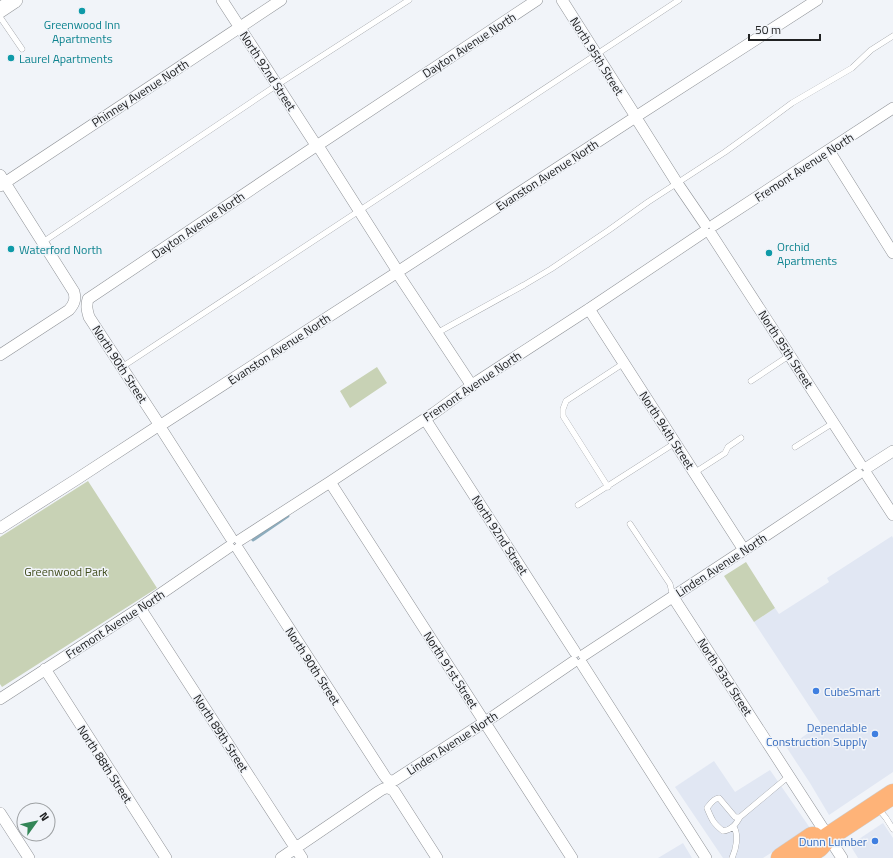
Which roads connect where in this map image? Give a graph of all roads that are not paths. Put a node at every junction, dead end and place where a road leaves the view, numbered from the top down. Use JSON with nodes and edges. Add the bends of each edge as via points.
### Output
{"nodes":[{"id":1,"x":15,"y":0,"type":"edge"},
{"id":2,"x":222,"y":0,"type":"edge"},
{"id":3,"x":281,"y":0,"type":"edge"},
{"id":4,"x":409,"y":0,"type":"edge"},
{"id":5,"x":537,"y":0,"type":"edge"},
{"id":6,"x":562,"y":0,"type":"edge"},
{"id":7,"x":679,"y":0,"type":"edge"},
{"id":8,"x":817,"y":0,"type":"edge"},
{"id":9,"x":0,"y":10,"type":"edge"},
{"id":10,"x":0,"y":17,"type":"edge"},
{"id":11,"x":240,"y":28,"type":"junction"},
{"id":12,"x":893,"y":36,"type":"edge"},
{"id":13,"x":22,"y":49,"type":"dead end"},
{"id":14,"x":596,"y":54,"type":"junction"},
{"id":15,"x":278,"y":85,"type":"junction"},
{"id":16,"x":893,"y":108,"type":"edge"},
{"id":17,"x":636,"y":116,"type":"junction"},
{"id":18,"x":317,"y":146,"type":"junction"},
{"id":19,"x":829,"y":151,"type":"junction"},
{"id":20,"x":2,"y":181,"type":"edge"},
{"id":21,"x":677,"y":182,"type":"junction"},
{"id":22,"x":359,"y":210,"type":"junction"},
{"id":23,"x":709,"y":229,"type":"junction"},
{"id":24,"x":43,"y":242,"type":"junction"},
{"id":25,"x":893,"y":252,"type":"edge"},
{"id":26,"x":398,"y":272,"type":"junction"},
{"id":27,"x":87,"y":304,"type":"joint"},
{"id":28,"x":589,"y":309,"type":"junction"},
{"id":29,"x":437,"y":333,"type":"junction"},
{"id":30,"x":0,"y":355,"type":"edge"},
{"id":31,"x":790,"y":355,"type":"junction"},
{"id":32,"x":624,"y":363,"type":"junction"},
{"id":33,"x":122,"y":368,"type":"junction"},
{"id":34,"x":751,"y":381,"type":"dead end"},
{"id":35,"x":472,"y":386,"type":"junction"},
{"id":36,"x":425,"y":419,"type":"junction"},
{"id":37,"x":833,"y":423,"type":"junction"},
{"id":38,"x":159,"y":426,"type":"junction"},
{"id":39,"x":742,"y":438,"type":"dead end"},
{"id":40,"x":675,"y":444,"type":"junction"},
{"id":41,"x":795,"y":447,"type":"dead end"},
{"id":42,"x":893,"y":451,"type":"edge"},
{"id":43,"x":863,"y":470,"type":"junction"},
{"id":44,"x":694,"y":473,"type":"junction"},
{"id":45,"x":330,"y":482,"type":"junction"},
{"id":46,"x":608,"y":487,"type":"junction"},
{"id":47,"x":578,"y":505,"type":"dead end"},
{"id":48,"x":893,"y":516,"type":"edge"},
{"id":49,"x":630,"y":524,"type":"dead end"},
{"id":50,"x":0,"y":528,"type":"edge"},
{"id":51,"x":235,"y":543,"type":"junction"},
{"id":52,"x":744,"y":550,"type":"junction"},
{"id":53,"x":673,"y":596,"type":"junction"},
{"id":54,"x":140,"y":608,"type":"junction"},
{"id":55,"x":579,"y":658,"type":"junction"},
{"id":56,"x":45,"y":670,"type":"junction"},
{"id":57,"x":0,"y":699,"type":"edge"},
{"id":58,"x":484,"y":722,"type":"junction"},
{"id":59,"x":789,"y":776,"type":"junction"},
{"id":60,"x":390,"y":785,"type":"junction"},
{"id":61,"x":893,"y":794,"type":"edge"},
{"id":62,"x":876,"y":806,"type":"junction"},
{"id":63,"x":0,"y":813,"type":"edge"},
{"id":64,"x":740,"y":817,"type":"junction"},
{"id":65,"x":734,"y":827,"type":"junction"},
{"id":66,"x":893,"y":830,"type":"edge"},
{"id":67,"x":828,"y":837,"type":"junction"},
{"id":68,"x":296,"y":848,"type":"junction"},
{"id":69,"x":29,"y":858,"type":"edge"},
{"id":70,"x":166,"y":858,"type":"edge"},
{"id":71,"x":281,"y":858,"type":"edge"},
{"id":72,"x":302,"y":858,"type":"edge"},
{"id":73,"x":437,"y":858,"type":"edge"},
{"id":74,"x":572,"y":858,"type":"edge"},
{"id":75,"x":706,"y":858,"type":"edge"},
{"id":76,"x":732,"y":858,"type":"edge"},
{"id":77,"x":781,"y":858,"type":"edge"},
{"id":78,"x":803,"y":858,"type":"edge"},
{"id":79,"x":842,"y":858,"type":"edge"}],
"edges":[{"from":1,"to":9,"type":"main road"},
{"from":2,"to":11,"type":"street","name":"North 92nd Street"},
{"from":3,"to":11,"type":"street","name":"Phinney Avenue North"},
{"from":4,"to":15,"type":"lane"},
{"from":5,"to":18,"type":"street","name":"Dayton Avenue North"},
{"from":6,"to":14,"type":"street","name":"North 95th Street"},
{"from":7,"to":14,"type":"lane"},
{"from":8,"to":17,"type":"street","name":"Evanston Avenue North"},
{"from":10,"to":13,"type":"lane"},
{"from":11,"to":15,"type":"street","name":"North 92nd Street"},
{"from":11,"to":20,"type":"street","name":"Phinney Avenue North"},
{"from":12,"to":21,"type":"lane","via":[[871,50],[852,68],[792,103]]},
{"from":14,"to":17,"type":"street","name":"North 95th Street"},
{"from":14,"to":22,"type":"lane"},
{"from":15,"to":18,"type":"street","name":"North 92nd Street"},
{"from":15,"to":24,"type":"lane"},
{"from":16,"to":19,"type":"street","name":"Fremont Avenue North"},
{"from":17,"to":21,"type":"street","name":"North 95th Street"},
{"from":17,"to":26,"type":"street","name":"Evanston Avenue North"},
{"from":18,"to":22,"type":"street","name":"North 92nd Street"},
{"from":18,"to":27,"type":"street","name":"Dayton Avenue North","via":[[88,299]]},
{"from":19,"to":23,"type":"street","name":"Fremont Avenue North"},
{"from":19,"to":25,"type":"street"},
{"from":20,"to":24,"type":"street"},
{"from":21,"to":23,"type":"street","name":"North 95th Street"},
{"from":21,"to":29,"type":"lane","via":[[551,269]]},
{"from":22,"to":26,"type":"street","name":"North 92nd Street"},
{"from":22,"to":33,"type":"lane"},
{"from":23,"to":28,"type":"street","name":"Fremont Avenue North"},
{"from":23,"to":31,"type":"street","name":"North 95th Street"},
{"from":24,"to":30,"type":"street","via":[[74,292],[75,300],[69,310]]},
{"from":26,"to":29,"type":"street","name":"North 92nd Street"},
{"from":26,"to":38,"type":"street","name":"Evanston Avenue North"},
{"from":27,"to":33,"type":"street","name":"North 90th Street","via":[[89,317]]},
{"from":28,"to":32,"type":"street","name":"North 94th Street"},
{"from":28,"to":35,"type":"street","name":"Fremont Avenue North"},
{"from":29,"to":35,"type":"street","name":"North 92nd Street"},
{"from":31,"to":34,"type":"lane"},
{"from":31,"to":37,"type":"street","name":"North 95th Street"},
{"from":32,"to":40,"type":"street","name":"North 94th Street"},
{"from":32,"to":46,"type":"lane","via":[[566,402],[563,409],[563,416]]},
{"from":33,"to":38,"type":"street","name":"North 90th Street"},
{"from":35,"to":36,"type":"street","name":"Fremont Avenue North"},
{"from":36,"to":45,"type":"street","name":"Fremont Avenue North"},
{"from":36,"to":55,"type":"street","name":"North 92nd Street"},
{"from":37,"to":41,"type":"lane"},
{"from":37,"to":43,"type":"street","name":"North 95th Street"},
{"from":38,"to":50,"type":"street","name":"Evanston Avenue North"},
{"from":38,"to":51,"type":"street","name":"North 90th Street"},
{"from":39,"to":44,"type":"lane","via":[[728,447],[725,453]]},
{"from":40,"to":44,"type":"street","name":"North 94th Street"},
{"from":40,"to":46,"type":"lane"},
{"from":42,"to":43,"type":"street","name":"Linden Avenue North"},
{"from":43,"to":48,"type":"street","name":"North 95th Street"},
{"from":43,"to":52,"type":"street","name":"Linden Avenue North"},
{"from":44,"to":52,"type":"street","name":"North 94th Street"},
{"from":45,"to":51,"type":"street","name":"Fremont Avenue North"},
{"from":45,"to":58,"type":"street","name":"North 91st Street"},
{"from":46,"to":47,"type":"lane"},
{"from":49,"to":53,"type":"lane","via":[[670,584]]},
{"from":51,"to":54,"type":"street","name":"Fremont Avenue North"},
{"from":51,"to":60,"type":"street","name":"North 90th Street"},
{"from":52,"to":53,"type":"street","name":"Linden Avenue North"},
{"from":53,"to":55,"type":"street","name":"Linden Avenue North"},
{"from":53,"to":59,"type":"street","name":"North 93rd Street"},
{"from":54,"to":56,"type":"street","name":"Fremont Avenue North"},
{"from":54,"to":68,"type":"street","name":"North 89th Street"},
{"from":55,"to":58,"type":"street","name":"Linden Avenue North"},
{"from":55,"to":75,"type":"street","name":"North 92nd Street"},
{"from":56,"to":57,"type":"street","name":"Fremont Avenue North"},
{"from":56,"to":70,"type":"street","name":"North 88th Street"},
{"from":58,"to":60,"type":"street","name":"Linden Avenue North"},
{"from":58,"to":74,"type":"street","name":"North 91st Street"},
{"from":59,"to":64,"type":"lane"},
{"from":59,"to":67,"type":"street","name":"North 93rd Street"},
{"from":60,"to":68,"type":"street","name":"Linden Avenue North"},
{"from":60,"to":73,"type":"street","name":"North 90th Street"},
{"from":61,"to":62,"type":"highway"},
{"from":62,"to":66,"type":"lane"},
{"from":62,"to":67,"type":"highway"},
{"from":63,"to":69,"type":"street"},
{"from":64,"to":65,"type":"lane"},
{"from":64,"to":65,"type":"lane","via":[[735,817],[719,798],[713,800],[707,808],[716,826],[723,831]]},
{"from":65,"to":76,"type":"lane","via":[[737,842]]},
{"from":67,"to":77,"type":"highway","via":[[812,837]]},
{"from":67,"to":78,"type":"highway"},
{"from":67,"to":79,"type":"street","name":"North 93rd Street"},
{"from":68,"to":71,"type":"street","name":"Linden Avenue North"},
{"from":68,"to":72,"type":"street","name":"North 89th Street"}]}
